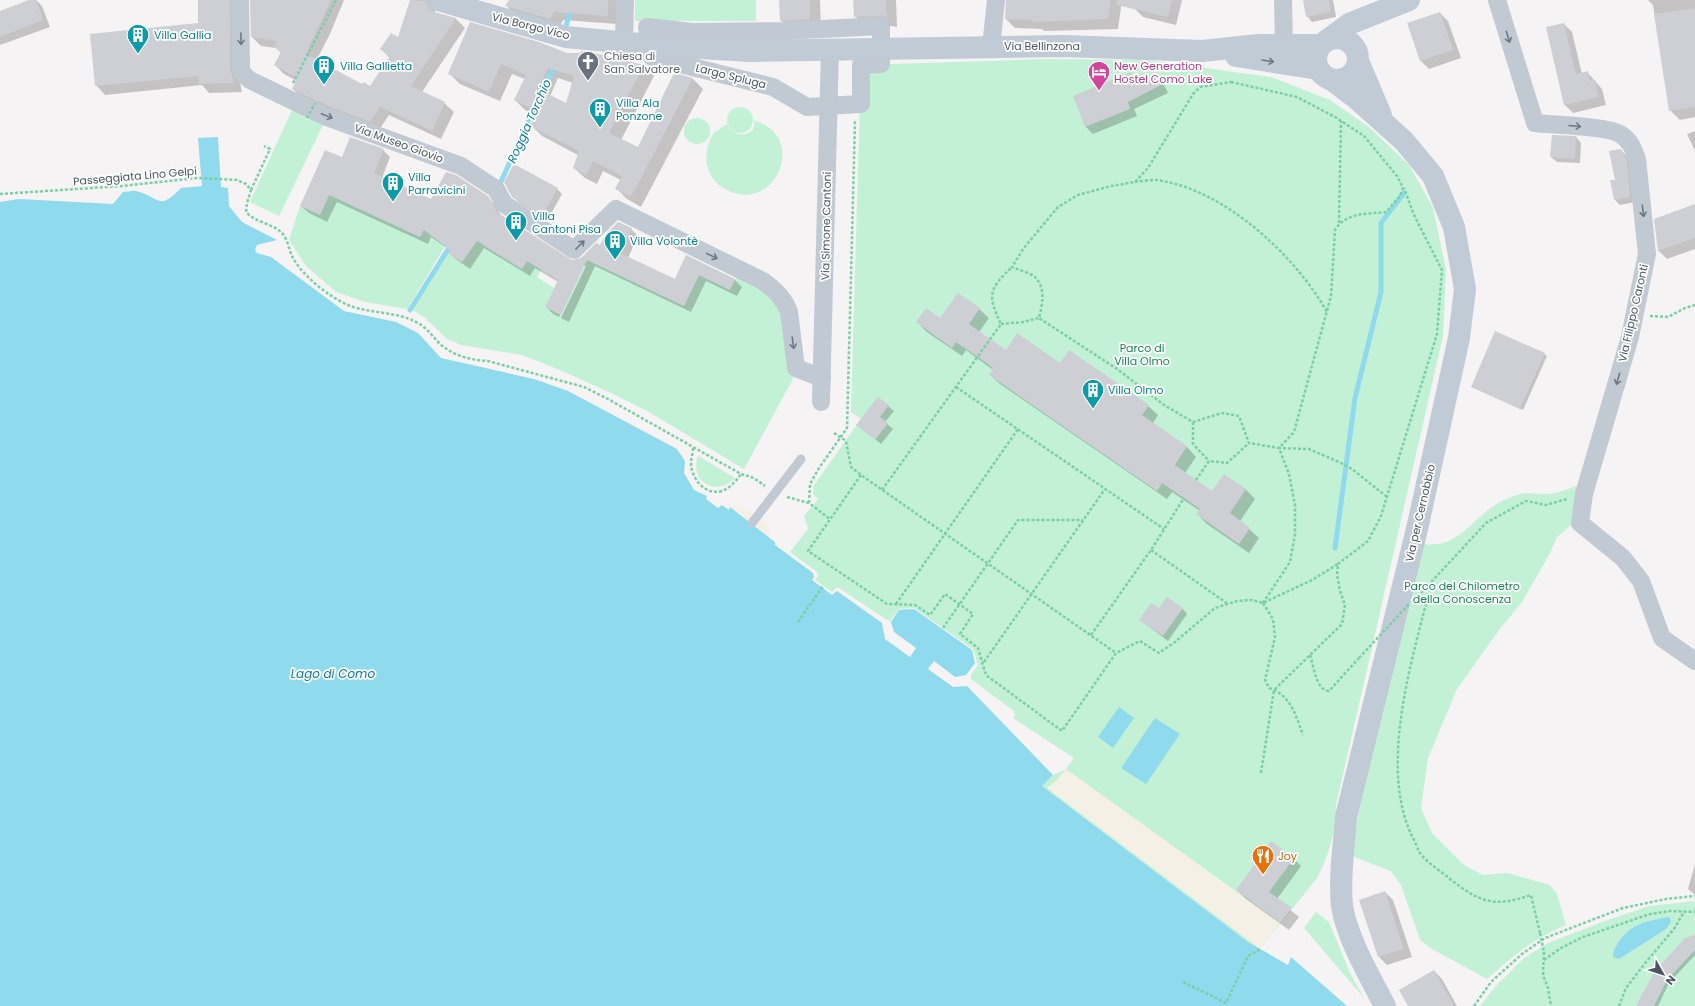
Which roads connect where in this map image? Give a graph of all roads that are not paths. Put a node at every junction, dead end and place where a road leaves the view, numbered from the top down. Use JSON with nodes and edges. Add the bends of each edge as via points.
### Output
{"nodes":[{"id":1,"x":240,"y":0,"type":"edge"},
{"id":2,"x":438,"y":0,"type":"edge"},
{"id":3,"x":625,"y":0,"type":"edge"},
{"id":4,"x":996,"y":0,"type":"edge"},
{"id":5,"x":1283,"y":0,"type":"edge"},
{"id":6,"x":1409,"y":0,"type":"edge"},
{"id":7,"x":1496,"y":0,"type":"edge"},
{"id":8,"x":1390,"y":9,"type":"junction"},
{"id":9,"x":624,"y":42,"type":"junction"},
{"id":10,"x":1323,"y":43,"type":"junction"},
{"id":11,"x":650,"y":45,"type":"junction"},
{"id":12,"x":1284,"y":46,"type":"junction"},
{"id":13,"x":991,"y":47,"type":"junction"},
{"id":14,"x":882,"y":48,"type":"junction"},
{"id":15,"x":1200,"y":48,"type":"junction"},
{"id":16,"x":830,"y":49,"type":"junction"},
{"id":17,"x":1357,"y":56,"type":"junction"},
{"id":18,"x":1325,"y":74,"type":"junction"},
{"id":19,"x":828,"y":106,"type":"junction"},
{"id":20,"x":1386,"y":125,"type":"junction"},
{"id":21,"x":822,"y":378,"type":"junction"},
{"id":22,"x":821,"y":402,"type":"dead end"},
{"id":23,"x":801,"y":460,"type":"dead end"},
{"id":24,"x":752,"y":523,"type":"dead end"},
{"id":25,"x":1691,"y":659,"type":"edge"},
{"id":26,"x":1386,"y":1006,"type":"edge"}],
"edges":[{"from":1,"to":21,"type":"street","name":"Via Museo Giovio","one_way":true,"via":[[241,68],[250,80],[324,116],[460,166],[496,189],[504,204],[574,250],[616,208],[763,281],[781,295],[789,312],[796,368]]},
{"from":2,"to":9,"type":"main road","name":"Via Borgo Vico","via":[[566,37]]},
{"from":3,"to":9,"type":"street"},
{"from":4,"to":13,"type":"street"},
{"from":5,"to":12,"type":"street"},
{"from":6,"to":8,"type":"main road"},
{"from":7,"to":25,"type":"street","name":"Via Filippo Caronti","one_way":true,"via":[[1535,123],[1611,129],[1626,138],[1633,146],[1637,159],[1647,254],[1630,338],[1584,498],[1580,522],[1623,558],[1642,581],[1662,638]]},
{"from":8,"to":10,"type":"main road","via":[[1349,24]]},
{"from":8,"to":17,"type":"main road","via":[[1359,43]]},
{"from":9,"to":11,"type":"main road","name":"Via Borgo Vico"},
{"from":10,"to":12,"type":"main road","name":"Via Bellinzona"},
{"from":10,"to":17,"type":"main road","via":[[1333,38],[1345,39],[1352,44]]},
{"from":10,"to":18,"type":"main road","via":[[1316,56]]},
{"from":11,"to":14,"type":"street","via":[[647,27],[699,32],[881,26]]},
{"from":11,"to":16,"type":"main road","name":"Largo Spluga","via":[[750,51]]},
{"from":11,"to":19,"type":"street","name":"Largo Spluga","via":[[652,56],[773,87],[807,107]]},
{"from":12,"to":15,"type":"main road","name":"Via Bellinzona"},
{"from":13,"to":14,"type":"main road","name":"Via Bellinzona"},
{"from":13,"to":15,"type":"main road","name":"Via Bellinzona"},
{"from":14,"to":16,"type":"main road","name":"Largo Spluga"},
{"from":14,"to":19,"type":"street","name":"Largo Spluga","via":[[881,64],[861,65],[861,104]]},
{"from":15,"to":18,"type":"main road","name":"Via Bellinzona","one_way":true},
{"from":16,"to":19,"type":"street","name":"Via Simone Cantoni"},
{"from":17,"to":18,"type":"main road","via":[[1356,69],[1344,79]]},
{"from":17,"to":20,"type":"main road","name":"Via per Cernobbio","via":[[1372,97]]},
{"from":18,"to":20,"type":"main road","name":"Via per Cernobbio"},
{"from":19,"to":21,"type":"street","name":"Via Simone Cantoni"},
{"from":20,"to":26,"type":"main road","name":"Via per Cernobbio","via":[[1404,141],[1432,176],[1454,226],[1465,289],[1459,338],[1417,529],[1346,817],[1342,906],[1367,973]]},
{"from":21,"to":22,"type":"street","name":"Via Simone Cantoni"},
{"from":23,"to":24,"type":"lane"}]}
